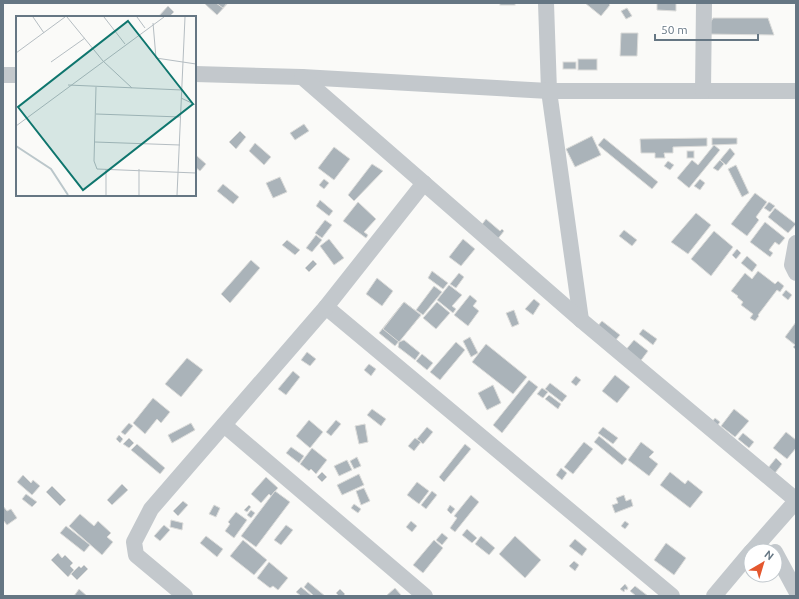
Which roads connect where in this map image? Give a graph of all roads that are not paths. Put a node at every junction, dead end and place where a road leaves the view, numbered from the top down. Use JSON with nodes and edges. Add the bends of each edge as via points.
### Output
{"nodes":[{"id":1,"x":546,"y":3,"type":"edge"},
{"id":2,"x":704,"y":3,"type":"edge"},
{"id":3,"x":196,"y":74,"type":"edge"},
{"id":4,"x":3,"y":75,"type":"edge"},
{"id":5,"x":16,"y":75,"type":"edge"},
{"id":6,"x":302,"y":77,"type":"junction"},
{"id":7,"x":548,"y":91,"type":"junction"},
{"id":8,"x":703,"y":91,"type":"junction"},
{"id":9,"x":796,"y":91,"type":"edge"},
{"id":10,"x":424,"y":184,"type":"junction"},
{"id":11,"x":796,"y":243,"type":"edge"},
{"id":12,"x":796,"y":273,"type":"edge"},
{"id":13,"x":326,"y":307,"type":"junction"},
{"id":14,"x":581,"y":320,"type":"junction"},
{"id":15,"x":224,"y":425,"type":"junction"},
{"id":16,"x":796,"y":501,"type":"edge"},
{"id":17,"x":766,"y":535,"type":"junction"},
{"id":18,"x":759,"y":543,"type":"edge"},
{"id":19,"x":770,"y":543,"type":"edge"},
{"id":20,"x":743,"y":562,"type":"edge"},
{"id":21,"x":783,"y":566,"type":"edge"},
{"id":22,"x":796,"y":591,"type":"edge"},
{"id":23,"x":178,"y":594,"type":"edge"},
{"id":24,"x":425,"y":596,"type":"edge"},
{"id":25,"x":672,"y":596,"type":"edge"},
{"id":26,"x":714,"y":596,"type":"edge"}],
"edges":[{"from":1,"to":7,"type":"street"},
{"from":2,"to":8,"type":"street"},
{"from":3,"to":6,"type":"street"},
{"from":4,"to":5,"type":"street"},
{"from":6,"to":7,"type":"street"},
{"from":6,"to":10,"type":"street"},
{"from":7,"to":8,"type":"street"},
{"from":7,"to":14,"type":"street"},
{"from":8,"to":9,"type":"street"},
{"from":10,"to":13,"type":"street"},
{"from":10,"to":14,"type":"street"},
{"from":11,"to":12,"type":"street","via":[[792,265]]},
{"from":13,"to":15,"type":"street"},
{"from":13,"to":25,"type":"street"},
{"from":14,"to":16,"type":"street"},
{"from":15,"to":23,"type":"street","via":[[151,509],[134,542],[136,555]]},
{"from":15,"to":24,"type":"street"},
{"from":16,"to":17,"type":"street"},
{"from":17,"to":18,"type":"street"},
{"from":17,"to":19,"type":"street"},
{"from":20,"to":26,"type":"street"},
{"from":21,"to":22,"type":"street"}]}
